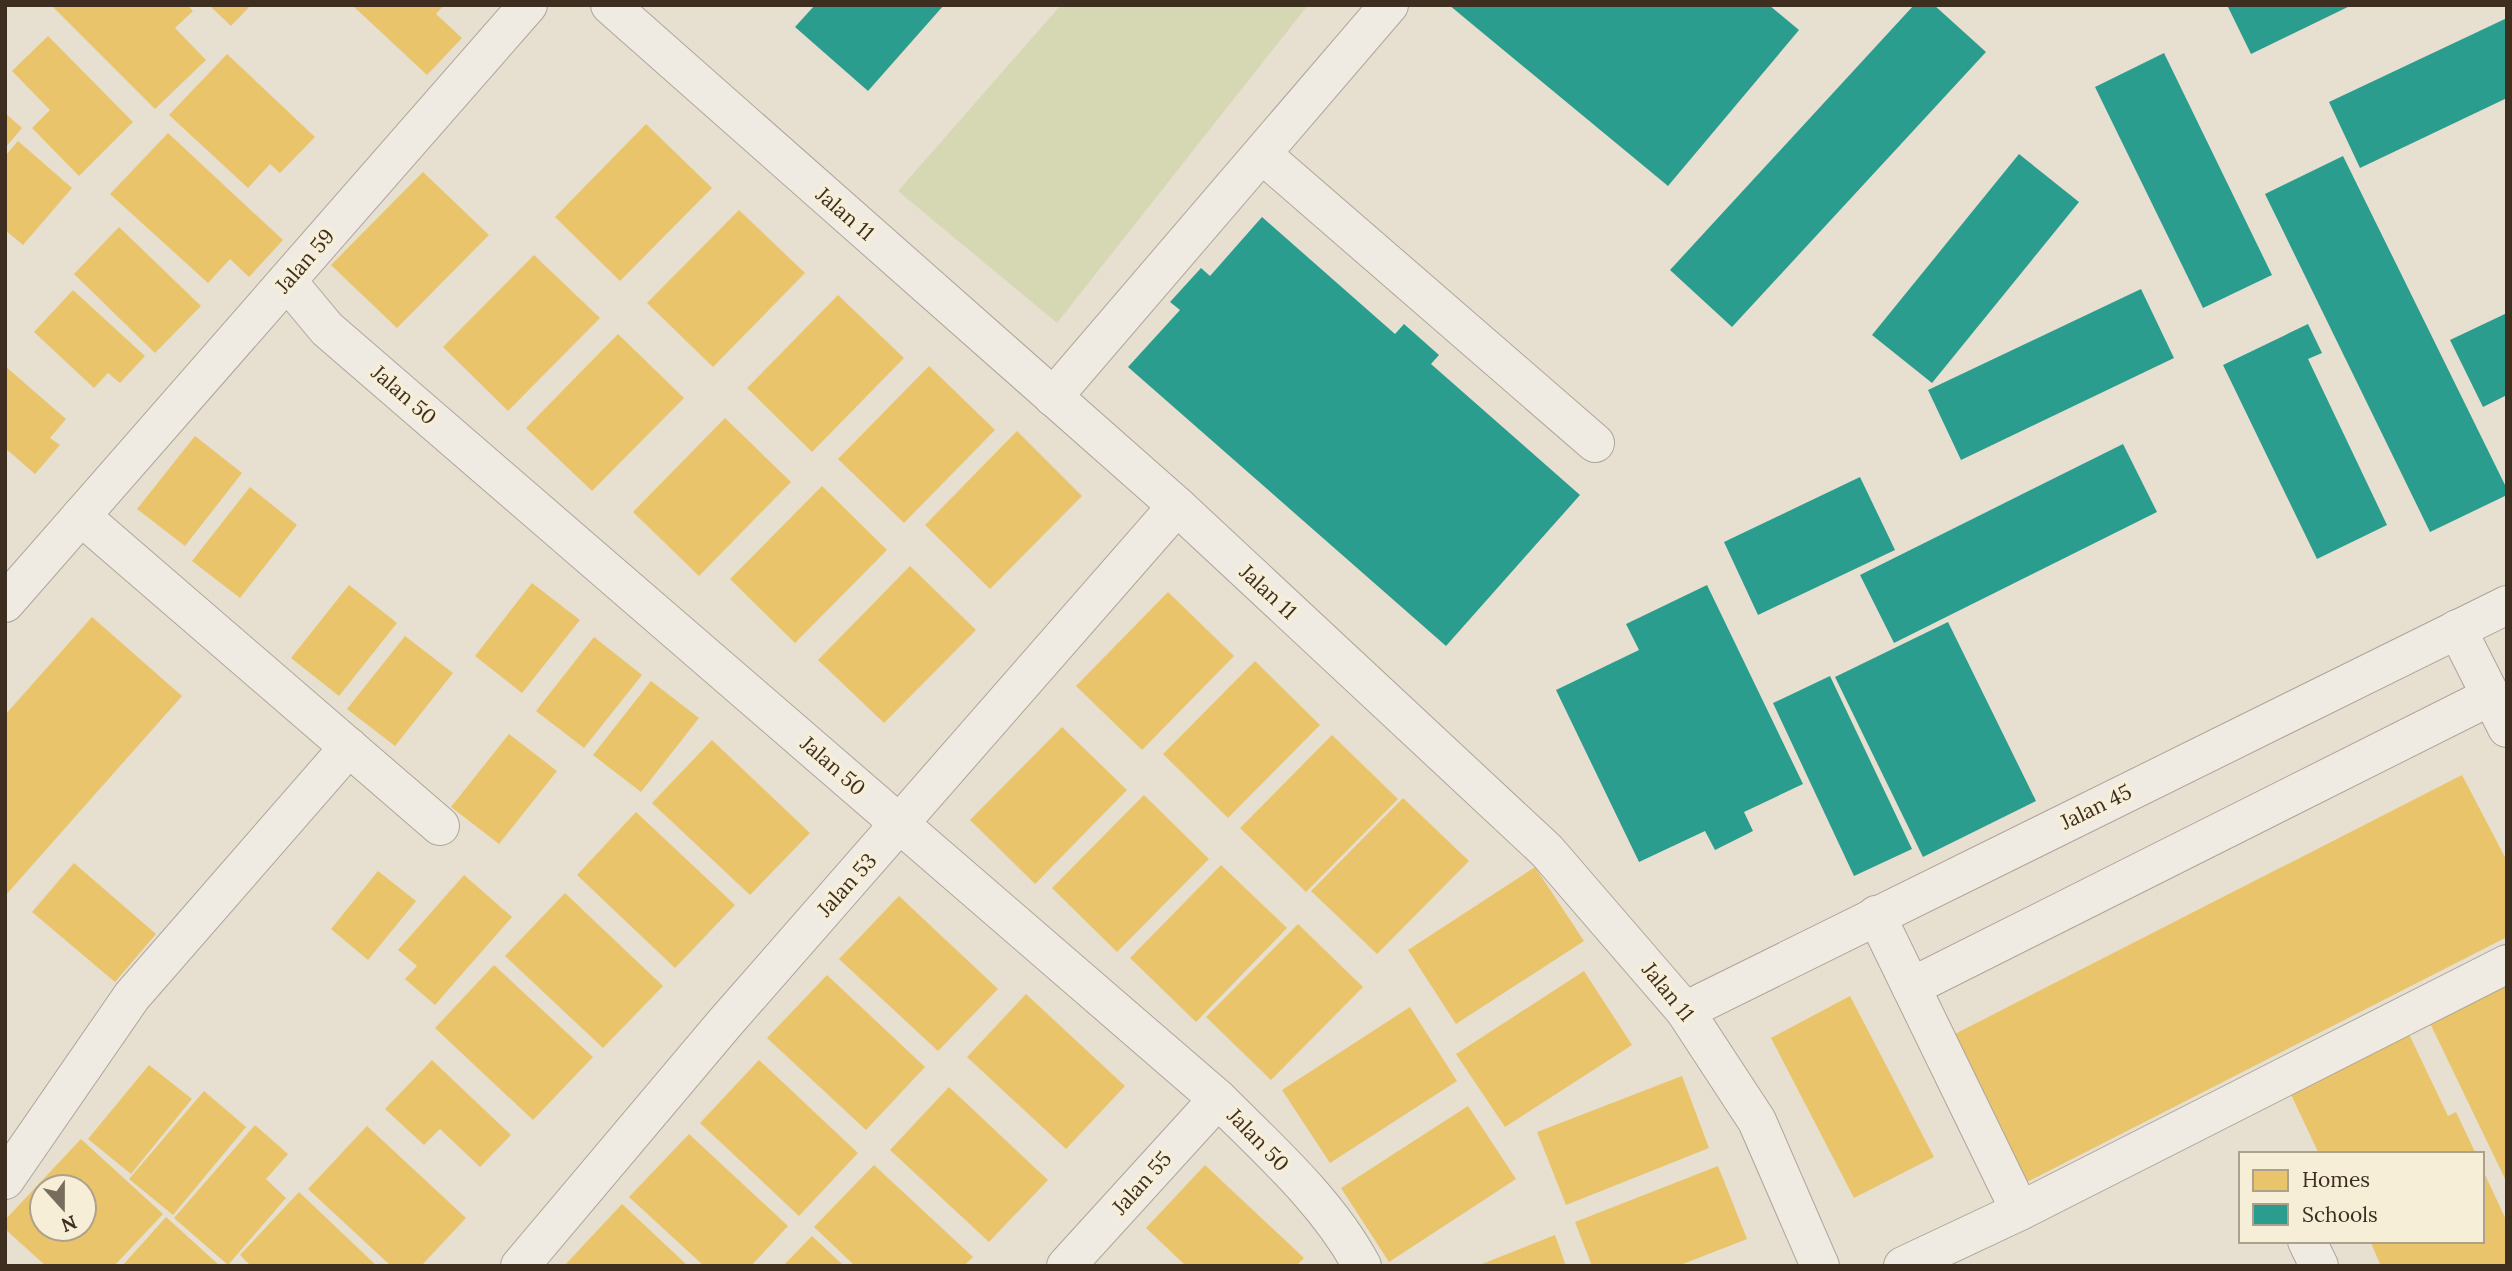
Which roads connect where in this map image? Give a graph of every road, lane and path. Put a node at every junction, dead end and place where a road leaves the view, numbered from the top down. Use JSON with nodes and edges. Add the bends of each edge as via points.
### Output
{"nodes":[{"id":1,"x":528,"y":5,"type":"edge"},
{"id":2,"x":610,"y":5,"type":"edge"},
{"id":3,"x":1389,"y":5,"type":"edge"},
{"id":4,"x":1263,"y":155,"type":"junction"},
{"id":5,"x":287,"y":281,"type":"junction"},
{"id":6,"x":1053,"y":397,"type":"junction"},
{"id":7,"x":1595,"y":443,"type":"dead end"},
{"id":8,"x":1177,"y":506,"type":"junction"},
{"id":9,"x":81,"y":516,"type":"junction"},
{"id":10,"x":5,"y":603,"type":"edge"},
{"id":11,"x":2507,"y":605,"type":"edge"},
{"id":12,"x":2457,"y":629,"type":"junction"},
{"id":13,"x":2499,"y":712,"type":"edge"},
{"id":14,"x":349,"y":747,"type":"junction"},
{"id":15,"x":901,"y":825,"type":"junction"},
{"id":16,"x":440,"y":826,"type":"dead end"},
{"id":17,"x":1876,"y":915,"type":"junction"},
{"id":18,"x":2507,"y":964,"type":"edge"},
{"id":19,"x":1911,"y":987,"type":"junction"},
{"id":20,"x":1685,"y":1011,"type":"junction"},
{"id":21,"x":1218,"y":1099,"type":"junction"},
{"id":22,"x":5,"y":1180,"type":"edge"},
{"id":23,"x":2020,"y":1211,"type":"junction"},
{"id":24,"x":2308,"y":1243,"type":"edge"},
{"id":25,"x":520,"y":1266,"type":"edge"},
{"id":26,"x":1066,"y":1266,"type":"edge"},
{"id":27,"x":1362,"y":1266,"type":"edge"},
{"id":28,"x":1820,"y":1266,"type":"edge"},
{"id":29,"x":1903,"y":1266,"type":"edge"},
{"id":30,"x":2319,"y":1266,"type":"edge"}],
"edges":[{"from":1,"to":5,"type":"street","name":"Jalan 59"},
{"from":2,"to":6,"type":"street","name":"Jalan 11"},
{"from":3,"to":4,"type":"street"},
{"from":4,"to":6,"type":"street"},
{"from":4,"to":7,"type":"street"},
{"from":5,"to":9,"type":"street","name":"Jalan 59"},
{"from":5,"to":15,"type":"street","name":"Jalan 50","via":[[327,329]]},
{"from":6,"to":8,"type":"street","name":"Jalan 11"},
{"from":8,"to":15,"type":"street","name":"Jalan 53"},
{"from":8,"to":20,"type":"street","name":"Jalan 11","via":[[1547,851]]},
{"from":9,"to":10,"type":"street","name":"Jalan 59"},
{"from":9,"to":14,"type":"street"},
{"from":11,"to":12,"type":"street","name":"Jalan 45"},
{"from":12,"to":13,"type":"street"},
{"from":12,"to":17,"type":"street","name":"Jalan 45"},
{"from":13,"to":19,"type":"street"},
{"from":14,"to":16,"type":"street"},
{"from":14,"to":22,"type":"street","via":[[132,996]]},
{"from":15,"to":21,"type":"street","name":"Jalan 50"},
{"from":15,"to":25,"type":"street","name":"Jalan 53","via":[[724,1024]]},
{"from":17,"to":19,"type":"street"},
{"from":17,"to":20,"type":"street","name":"Jalan 45"},
{"from":18,"to":23,"type":"street"},
{"from":19,"to":23,"type":"street"},
{"from":20,"to":28,"type":"street","name":"Jalan 11","via":[[1757,1121]]},
{"from":21,"to":26,"type":"street","name":"Jalan 55"},
{"from":21,"to":27,"type":"street","name":"Jalan 50","via":[[1347,1237]]},
{"from":23,"to":29,"type":"street"},
{"from":24,"to":30,"type":"street"}]}
